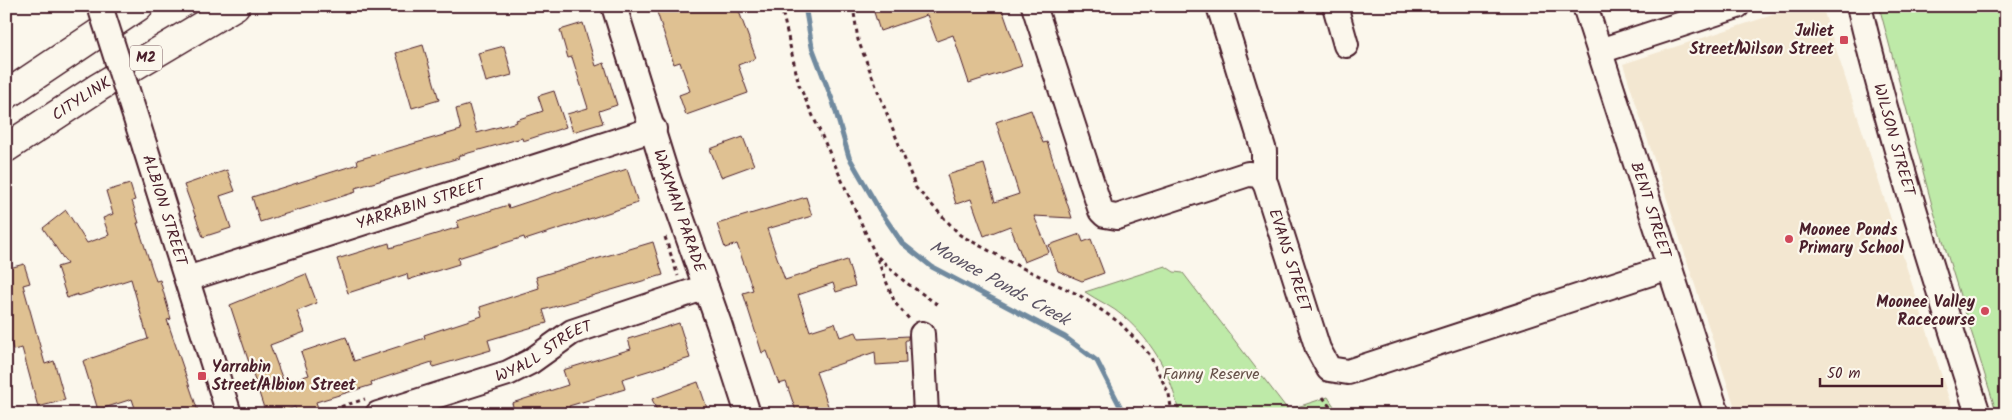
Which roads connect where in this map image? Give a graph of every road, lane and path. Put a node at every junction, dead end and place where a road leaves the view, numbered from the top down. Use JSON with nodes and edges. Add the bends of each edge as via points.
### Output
{"nodes":[{"id":1,"x":100,"y":6,"type":"edge"},
{"id":2,"x":139,"y":6,"type":"edge"},
{"id":3,"x":235,"y":6,"type":"edge"},
{"id":4,"x":614,"y":6,"type":"edge"},
{"id":5,"x":781,"y":6,"type":"edge"},
{"id":6,"x":853,"y":6,"type":"edge"},
{"id":7,"x":1034,"y":6,"type":"edge"},
{"id":8,"x":1219,"y":6,"type":"edge"},
{"id":9,"x":1335,"y":6,"type":"edge"},
{"id":10,"x":1584,"y":6,"type":"edge"},
{"id":11,"x":1859,"y":6,"type":"edge"},
{"id":12,"x":1723,"y":8,"type":"edge"},
{"id":13,"x":1346,"y":45,"type":"dead end"},
{"id":14,"x":1600,"y":52,"type":"junction"},
{"id":15,"x":6,"y":95,"type":"edge"},
{"id":16,"x":654,"y":129,"type":"junction"},
{"id":17,"x":6,"y":148,"type":"edge"},
{"id":18,"x":1264,"y":178,"type":"junction"},
{"id":19,"x":664,"y":234,"type":"dead end"},
{"id":20,"x":876,"y":256,"type":"junction"},
{"id":21,"x":1669,"y":267,"type":"junction"},
{"id":22,"x":187,"y":279,"type":"junction"},
{"id":23,"x":679,"y":280,"type":"dead end"},
{"id":24,"x":706,"y":287,"type":"junction"},
{"id":25,"x":940,"y":306,"type":"dead end"},
{"id":26,"x":922,"y":334,"type":"joint"},
{"id":27,"x":1323,"y":397,"type":"dead end"},
{"id":28,"x":376,"y":405,"type":"edge"},
{"id":29,"x":229,"y":414,"type":"edge"},
{"id":30,"x":318,"y":414,"type":"edge"},
{"id":31,"x":748,"y":414,"type":"edge"},
{"id":32,"x":926,"y":414,"type":"edge"},
{"id":33,"x":1172,"y":414,"type":"edge"},
{"id":34,"x":1335,"y":414,"type":"edge"},
{"id":35,"x":1717,"y":414,"type":"edge"},
{"id":36,"x":1978,"y":414,"type":"edge"}],
"edges":[{"from":1,"to":22,"type":"street","name":"ALBION STREET","bridge":true},
{"from":2,"to":15,"type":"highway"},
{"from":3,"to":17,"type":"highway","name":"CITYLINK","number":"M2","via":[[107,82]]},
{"from":4,"to":16,"type":"street","name":"WAXMAN PARADE"},
{"from":5,"to":20,"type":"path","via":[[799,85]]},
{"from":6,"to":33,"type":"path","via":[[858,40],[916,188],[960,235],[1079,295],[1120,323],[1149,354],[1169,394]]},
{"from":7,"to":18,"type":"street","via":[[1097,205],[1105,215],[1117,217],[1248,174]]},
{"from":8,"to":18,"type":"street","name":"EVANS STREET","via":[[1264,151]]},
{"from":9,"to":13,"type":"street"},
{"from":10,"to":14,"type":"street","name":"BENT STREET"},
{"from":11,"to":36,"type":"street","name":"WILSON STREET","via":[[1904,181]]},
{"from":12,"to":14,"type":"street"},
{"from":14,"to":21,"type":"street","name":"BENT STREET"},
{"from":16,"to":22,"type":"street","name":"YARRABIN STREET"},
{"from":16,"to":24,"type":"street","name":"WAXMAN PARADE","via":[[668,180]]},
{"from":18,"to":21,"type":"street","name":"EVANS STREET","via":[[1318,349],[1330,369],[1339,372],[1348,372]]},
{"from":19,"to":23,"type":"path"},
{"from":20,"to":25,"type":"path","via":[[905,282]]},
{"from":20,"to":26,"type":"path","via":[[895,303]]},
{"from":21,"to":35,"type":"street","name":"BENT STREET"},
{"from":22,"to":29,"type":"street","name":"ALBION STREET"},
{"from":24,"to":28,"type":"street","name":"WYALL STREET","via":[[572,332],[530,362],[508,372]]},
{"from":24,"to":31,"type":"street","name":"WAXMAN PARADE"},
{"from":26,"to":32,"type":"street"},
{"from":27,"to":34,"type":"path"},
{"from":28,"to":30,"type":"path"}]}
